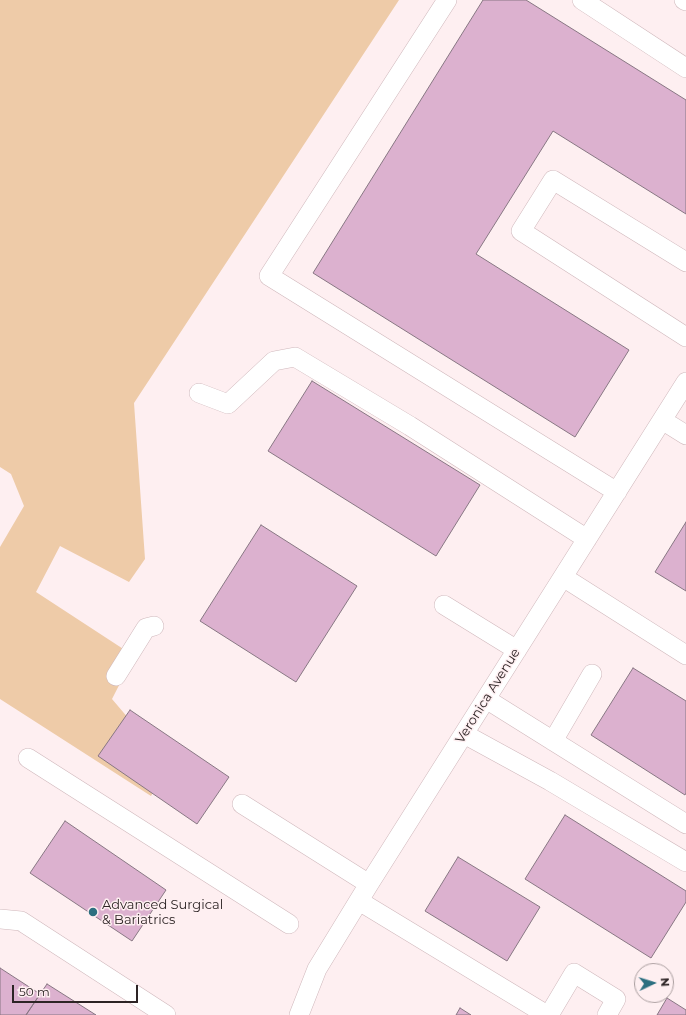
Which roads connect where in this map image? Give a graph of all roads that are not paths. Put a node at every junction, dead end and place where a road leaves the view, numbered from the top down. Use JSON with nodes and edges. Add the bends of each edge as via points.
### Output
{"nodes":[{"id":1,"x":447,"y":0,"type":"edge"},
{"id":2,"x":582,"y":0,"type":"edge"},
{"id":3,"x":686,"y":68,"type":"edge"},
{"id":4,"x":686,"y":262,"type":"edge"},
{"id":5,"x":686,"y":337,"type":"edge"},
{"id":6,"x":686,"y":382,"type":"edge"},
{"id":7,"x":199,"y":393,"type":"dead end"},
{"id":8,"x":662,"y":420,"type":"junction"},
{"id":9,"x":686,"y":435,"type":"edge"},
{"id":10,"x":616,"y":492,"type":"junction"},
{"id":11,"x":587,"y":539,"type":"junction"},
{"id":12,"x":563,"y":577,"type":"junction"},
{"id":13,"x":444,"y":605,"type":"dead end"},
{"id":14,"x":154,"y":626,"type":"dead end"},
{"id":15,"x":517,"y":650,"type":"junction"},
{"id":16,"x":686,"y":655,"type":"edge"},
{"id":17,"x":592,"y":674,"type":"dead end"},
{"id":18,"x":116,"y":676,"type":"dead end"},
{"id":19,"x":486,"y":699,"type":"junction"},
{"id":20,"x":464,"y":734,"type":"junction"},
{"id":21,"x":553,"y":741,"type":"junction"},
{"id":22,"x":28,"y":758,"type":"dead end"},
{"id":23,"x":242,"y":804,"type":"dead end"},
{"id":24,"x":686,"y":824,"type":"edge"},
{"id":25,"x":686,"y":862,"type":"edge"},
{"id":26,"x":369,"y":884,"type":"junction"},
{"id":27,"x":359,"y":901,"type":"junction"},
{"id":28,"x":0,"y":919,"type":"edge"},
{"id":29,"x":289,"y":924,"type":"dead end"},
{"id":30,"x":166,"y":1015,"type":"edge"},
{"id":31,"x":299,"y":1015,"type":"edge"},
{"id":32,"x":548,"y":1015,"type":"edge"},
{"id":33,"x":607,"y":1015,"type":"edge"}],
"edges":[{"from":1,"to":10,"type":"street","via":[[269,276]]},
{"from":2,"to":3,"type":"street"},
{"from":4,"to":5,"type":"street","via":[[553,180],[521,231]]},
{"from":6,"to":8,"type":"street","name":"Veronica Avenue"},
{"from":7,"to":11,"type":"street","via":[[228,404],[274,361],[295,357],[410,426]]},
{"from":8,"to":9,"type":"street"},
{"from":8,"to":10,"type":"street","name":"Veronica Avenue"},
{"from":10,"to":11,"type":"street","name":"Veronica Avenue"},
{"from":11,"to":12,"type":"street","name":"Veronica Avenue"},
{"from":12,"to":15,"type":"street","name":"Veronica Avenue"},
{"from":12,"to":16,"type":"street"},
{"from":13,"to":15,"type":"street"},
{"from":14,"to":18,"type":"street","via":[[146,628]]},
{"from":15,"to":19,"type":"street","name":"Veronica Avenue"},
{"from":17,"to":21,"type":"street"},
{"from":19,"to":20,"type":"street","name":"Veronica Avenue"},
{"from":19,"to":21,"type":"street"},
{"from":20,"to":25,"type":"street","via":[[550,781]]},
{"from":20,"to":26,"type":"street","name":"Veronica Avenue"},
{"from":21,"to":24,"type":"street"},
{"from":22,"to":29,"type":"street"},
{"from":23,"to":26,"type":"street"},
{"from":26,"to":27,"type":"street","name":"Veronica Avenue"},
{"from":27,"to":31,"type":"street","name":"Veronica Avenue","via":[[318,969]]},
{"from":27,"to":32,"type":"street"},
{"from":28,"to":30,"type":"street","via":[[21,921]]},
{"from":32,"to":33,"type":"street","via":[[574,973],[616,999]]}]}
